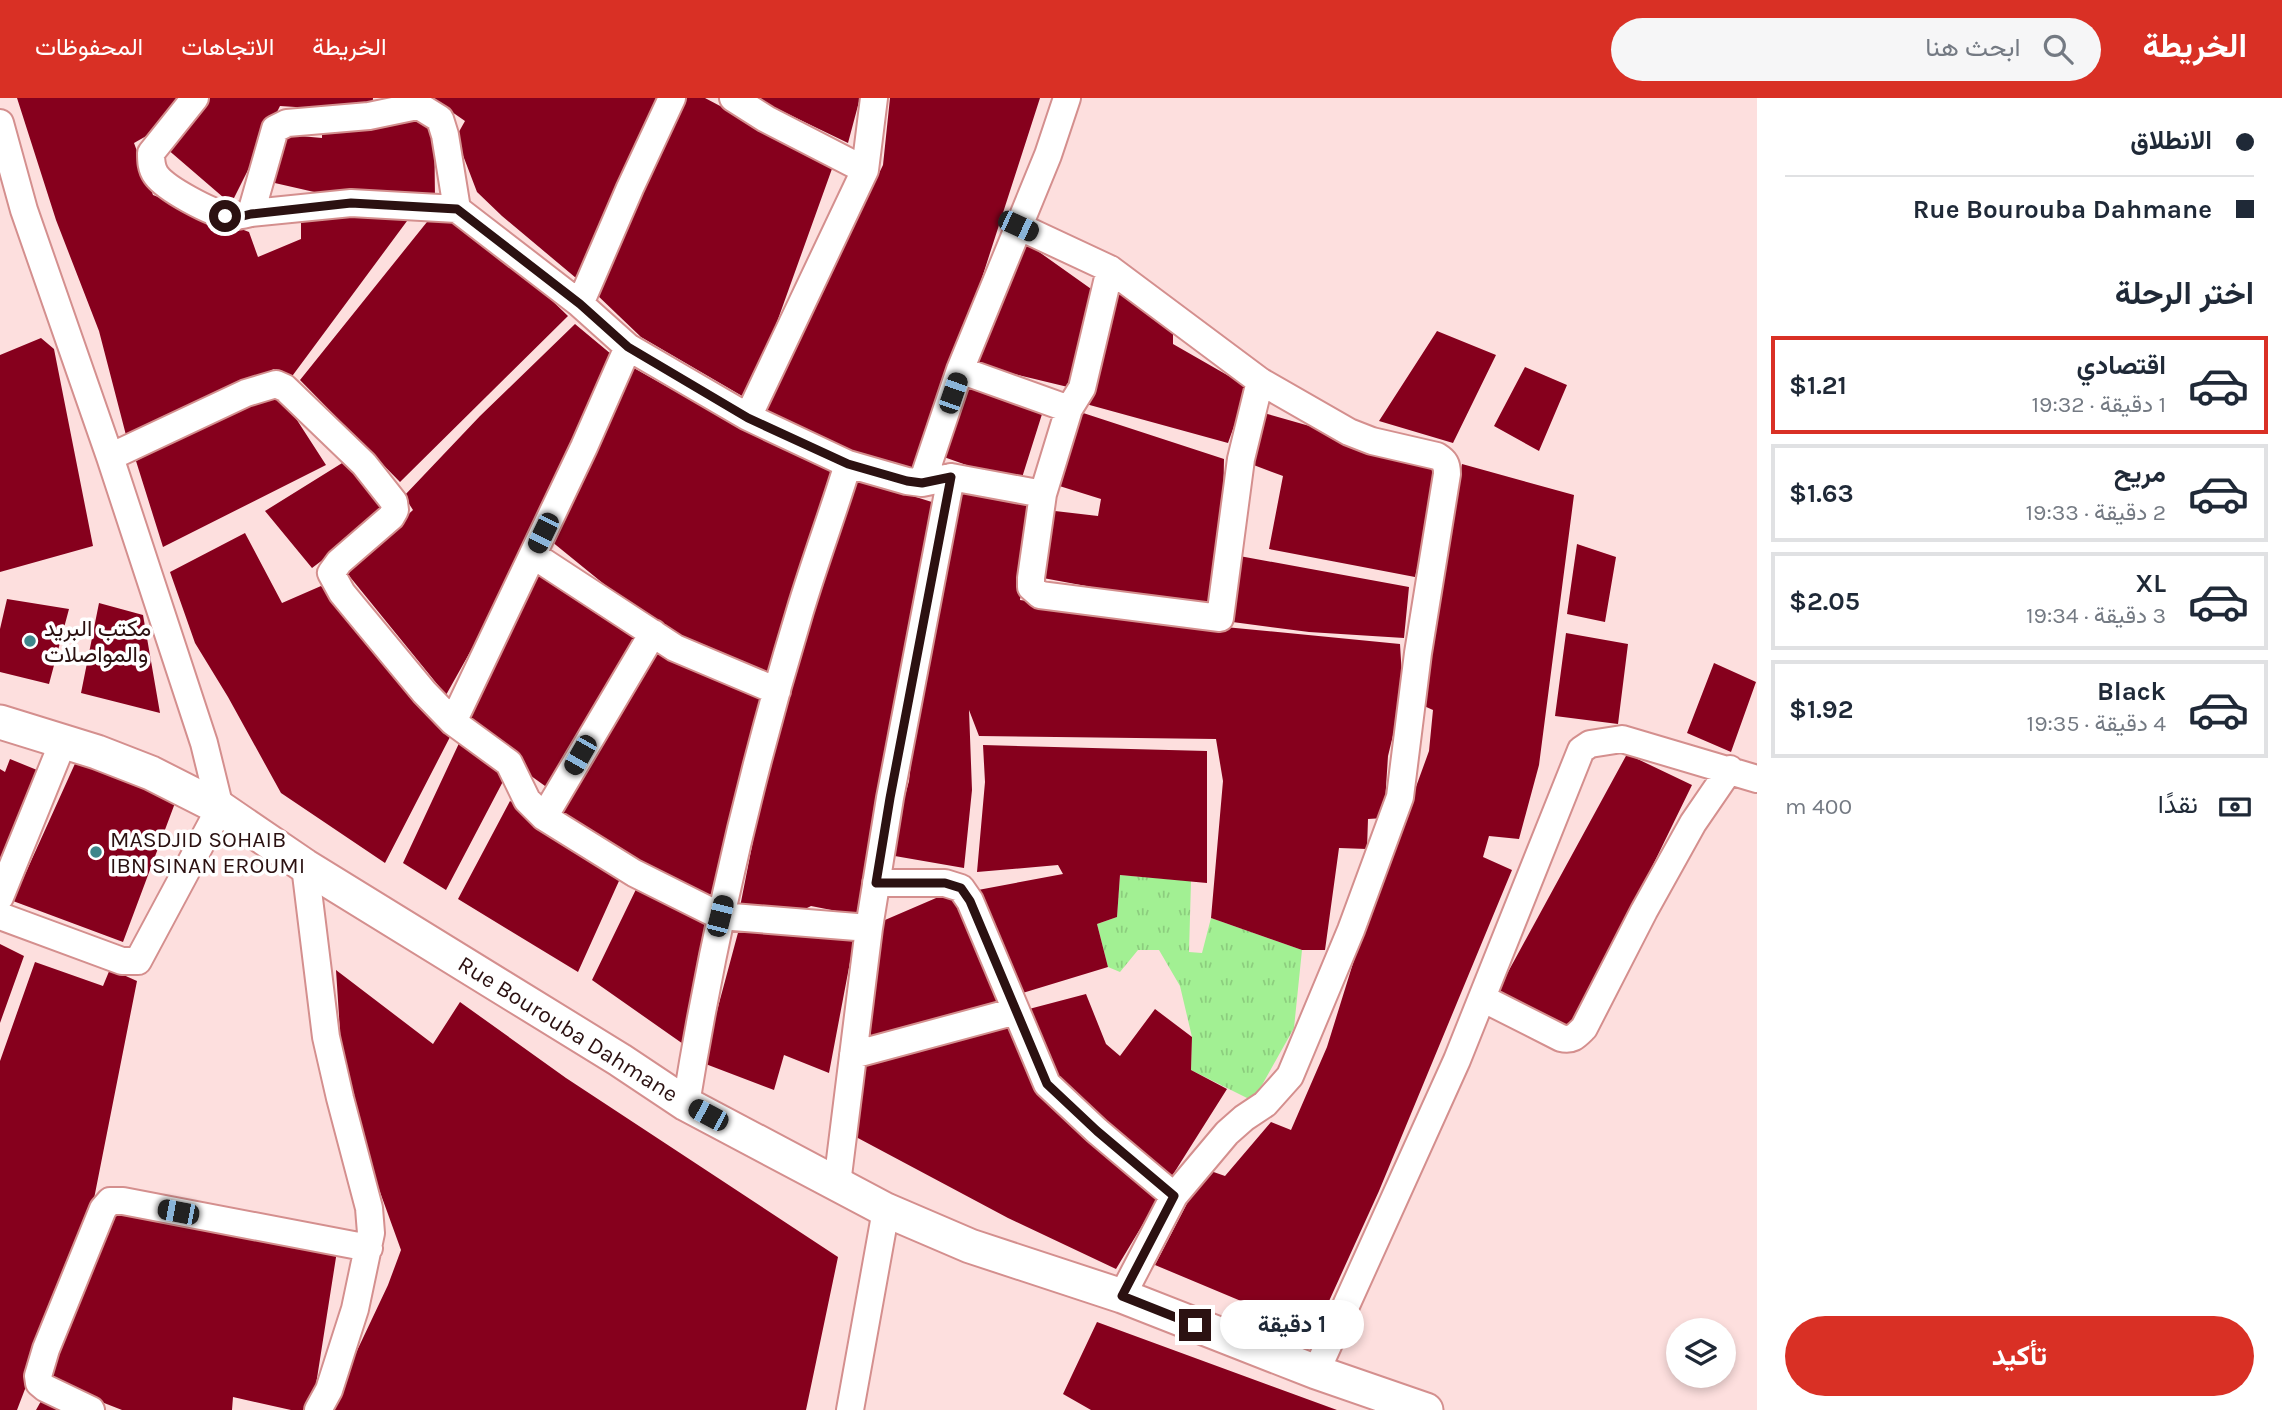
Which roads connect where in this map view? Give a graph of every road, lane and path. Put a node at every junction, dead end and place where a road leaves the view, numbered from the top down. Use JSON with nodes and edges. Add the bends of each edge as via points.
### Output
{"nodes":[{"id":1,"x":195,"y":98,"type":"edge"},
{"id":2,"x":672,"y":98,"type":"edge"},
{"id":3,"x":733,"y":98,"type":"edge"},
{"id":4,"x":874,"y":98,"type":"edge"},
{"id":5,"x":1067,"y":98,"type":"edge"},
{"id":6,"x":412,"y":102,"type":"edge"},
{"id":7,"x":0,"y":123,"type":"edge"},
{"id":8,"x":865,"y":170,"type":"junction"},
{"id":9,"x":12,"y":209,"type":"edge"},
{"id":10,"x":457,"y":209,"type":"junction"},
{"id":11,"x":251,"y":214,"type":"junction"},
{"id":12,"x":1018,"y":226,"type":"junction"},
{"id":13,"x":1110,"y":269,"type":"junction"},
{"id":14,"x":580,"y":304,"type":"junction"},
{"id":15,"x":628,"y":347,"type":"junction"},
{"id":16,"x":960,"y":370,"type":"junction"},
{"id":17,"x":1260,"y":381,"type":"junction"},
{"id":18,"x":1069,"y":410,"type":"junction"},
{"id":19,"x":748,"y":418,"type":"junction"},
{"id":20,"x":110,"y":457,"type":"junction"},
{"id":21,"x":848,"y":464,"type":"junction"},
{"id":22,"x":951,"y":477,"type":"junction"},
{"id":23,"x":922,"y":483,"type":"junction"},
{"id":24,"x":1043,"y":494,"type":"junction"},
{"id":25,"x":533,"y":555,"type":"junction"},
{"id":26,"x":653,"y":633,"type":"junction"},
{"id":27,"x":777,"y":691,"type":"junction"},
{"id":28,"x":0,"y":722,"type":"edge"},
{"id":29,"x":453,"y":722,"type":"junction"},
{"id":30,"x":63,"y":742,"type":"junction"},
{"id":31,"x":1730,"y":769,"type":"junction"},
{"id":32,"x":1757,"y":779,"type":"edge"},
{"id":33,"x":220,"y":808,"type":"junction"},
{"id":34,"x":544,"y":817,"type":"junction"},
{"id":35,"x":305,"y":866,"type":"junction"},
{"id":36,"x":876,"y":883,"type":"junction"},
{"id":37,"x":0,"y":897,"type":"edge"},
{"id":38,"x":0,"y":916,"type":"edge"},
{"id":39,"x":720,"y":916,"type":"junction"},
{"id":40,"x":869,"y":929,"type":"junction"},
{"id":41,"x":1482,"y":998,"type":"junction"},
{"id":42,"x":1016,"y":1012,"type":"junction"},
{"id":43,"x":853,"y":1055,"type":"junction"},
{"id":44,"x":686,"y":1104,"type":"junction"},
{"id":45,"x":837,"y":1184,"type":"junction"},
{"id":46,"x":1174,"y":1196,"type":"junction"},
{"id":47,"x":886,"y":1210,"type":"junction"},
{"id":48,"x":369,"y":1248,"type":"junction"},
{"id":49,"x":1122,"y":1296,"type":"junction"},
{"id":50,"x":1317,"y":1372,"type":"junction"},
{"id":51,"x":1413,"y":1407,"type":"edge"},
{"id":52,"x":91,"y":1410,"type":"edge"},
{"id":53,"x":318,"y":1410,"type":"edge"},
{"id":54,"x":850,"y":1410,"type":"edge"}],
"edges":[{"from":1,"to":11,"type":"street","via":[[151,153],[156,175],[174,190],[225,216]]},
{"from":2,"to":14,"type":"street"},
{"from":3,"to":8,"type":"street"},
{"from":4,"to":8,"type":"street"},
{"from":5,"to":12,"type":"street"},
{"from":6,"to":10,"type":"street","via":[[440,119]]},
{"from":6,"to":11,"type":"street","via":[[369,117],[287,123],[275,129]]},
{"from":7,"to":9,"type":"street"},
{"from":8,"to":19,"type":"street"},
{"from":9,"to":20,"type":"street"},
{"from":10,"to":11,"type":"street","via":[[351,203]]},
{"from":10,"to":14,"type":"street"},
{"from":12,"to":13,"type":"street"},
{"from":12,"to":16,"type":"street"},
{"from":13,"to":17,"type":"street"},
{"from":13,"to":18,"type":"street","via":[[1082,387]]},
{"from":14,"to":15,"type":"street"},
{"from":15,"to":19,"type":"street"},
{"from":15,"to":25,"type":"street"},
{"from":16,"to":18,"type":"street"},
{"from":16,"to":23,"type":"street"},
{"from":17,"to":24,"type":"street","via":[[1241,459],[1220,618],[1040,595],[1031,587],[1031,578]]},
{"from":17,"to":46,"type":"street","via":[[1349,432],[1437,456],[1445,461],[1447,474],[1399,797],[1351,930],[1290,1076],[1265,1104],[1227,1133]]},
{"from":18,"to":24,"type":"street"},
{"from":19,"to":21,"type":"street"},
{"from":20,"to":29,"type":"street","via":[[246,393],[276,384],[285,387],[364,464],[394,502],[391,517],[331,573],[342,593]]},
{"from":20,"to":33,"type":"street","via":[[204,743]]},
{"from":21,"to":23,"type":"street"},
{"from":21,"to":27,"type":"street"},
{"from":22,"to":23,"type":"street"},
{"from":22,"to":24,"type":"street"},
{"from":22,"to":36,"type":"street"},
{"from":25,"to":26,"type":"street"},
{"from":25,"to":29,"type":"street"},
{"from":26,"to":27,"type":"street","via":[[701,661]]},
{"from":26,"to":34,"type":"street"},
{"from":27,"to":39,"type":"street"},
{"from":28,"to":30,"type":"street","name":"Rue Bourouba Dahmane"},
{"from":29,"to":34,"type":"street","via":[[509,763],[527,800]]},
{"from":30,"to":33,"type":"street","name":"Rue Bourouba Dahmane","via":[[151,773]]},
{"from":30,"to":37,"type":"street"},
{"from":31,"to":32,"type":"street"},
{"from":31,"to":41,"type":"street","via":[[1693,823],[1576,1036],[1561,1038]]},
{"from":31,"to":41,"type":"street","via":[[1622,739],[1581,750]]},
{"from":33,"to":35,"type":"street","name":"Rue Bourouba Dahmane"},
{"from":33,"to":38,"type":"street","via":[[138,961],[122,961]]},
{"from":34,"to":39,"type":"street","via":[[634,873]]},
{"from":35,"to":44,"type":"street","name":"Rue Bourouba Dahmane"},
{"from":35,"to":48,"type":"street","via":[[326,1037],[369,1208]]},
{"from":36,"to":40,"type":"street"},
{"from":36,"to":42,"type":"street","via":[[945,883],[961,888]]},
{"from":39,"to":40,"type":"street"},
{"from":39,"to":44,"type":"street"},
{"from":40,"to":43,"type":"street"},
{"from":41,"to":50,"type":"street"},
{"from":42,"to":43,"type":"street"},
{"from":42,"to":46,"type":"street","via":[[1047,1084]]},
{"from":43,"to":45,"type":"street"},
{"from":44,"to":45,"type":"street","name":"Rue Bourouba Dahmane"},
{"from":45,"to":47,"type":"street","name":"Rue Bourouba Dahmane"},
{"from":46,"to":49,"type":"street"},
{"from":47,"to":49,"type":"street","name":"Rue Bourouba Dahmane","via":[[970,1246]]},
{"from":47,"to":54,"type":"street"},
{"from":48,"to":52,"type":"street","via":[[110,1201],[92,1235],[38,1376],[45,1388]]},
{"from":48,"to":53,"type":"street","via":[[355,1309]]},
{"from":49,"to":50,"type":"street","name":"Rue Bourouba Dahmane"},
{"from":50,"to":51,"type":"street","name":"Rue Bourouba Dahmane"}]}
